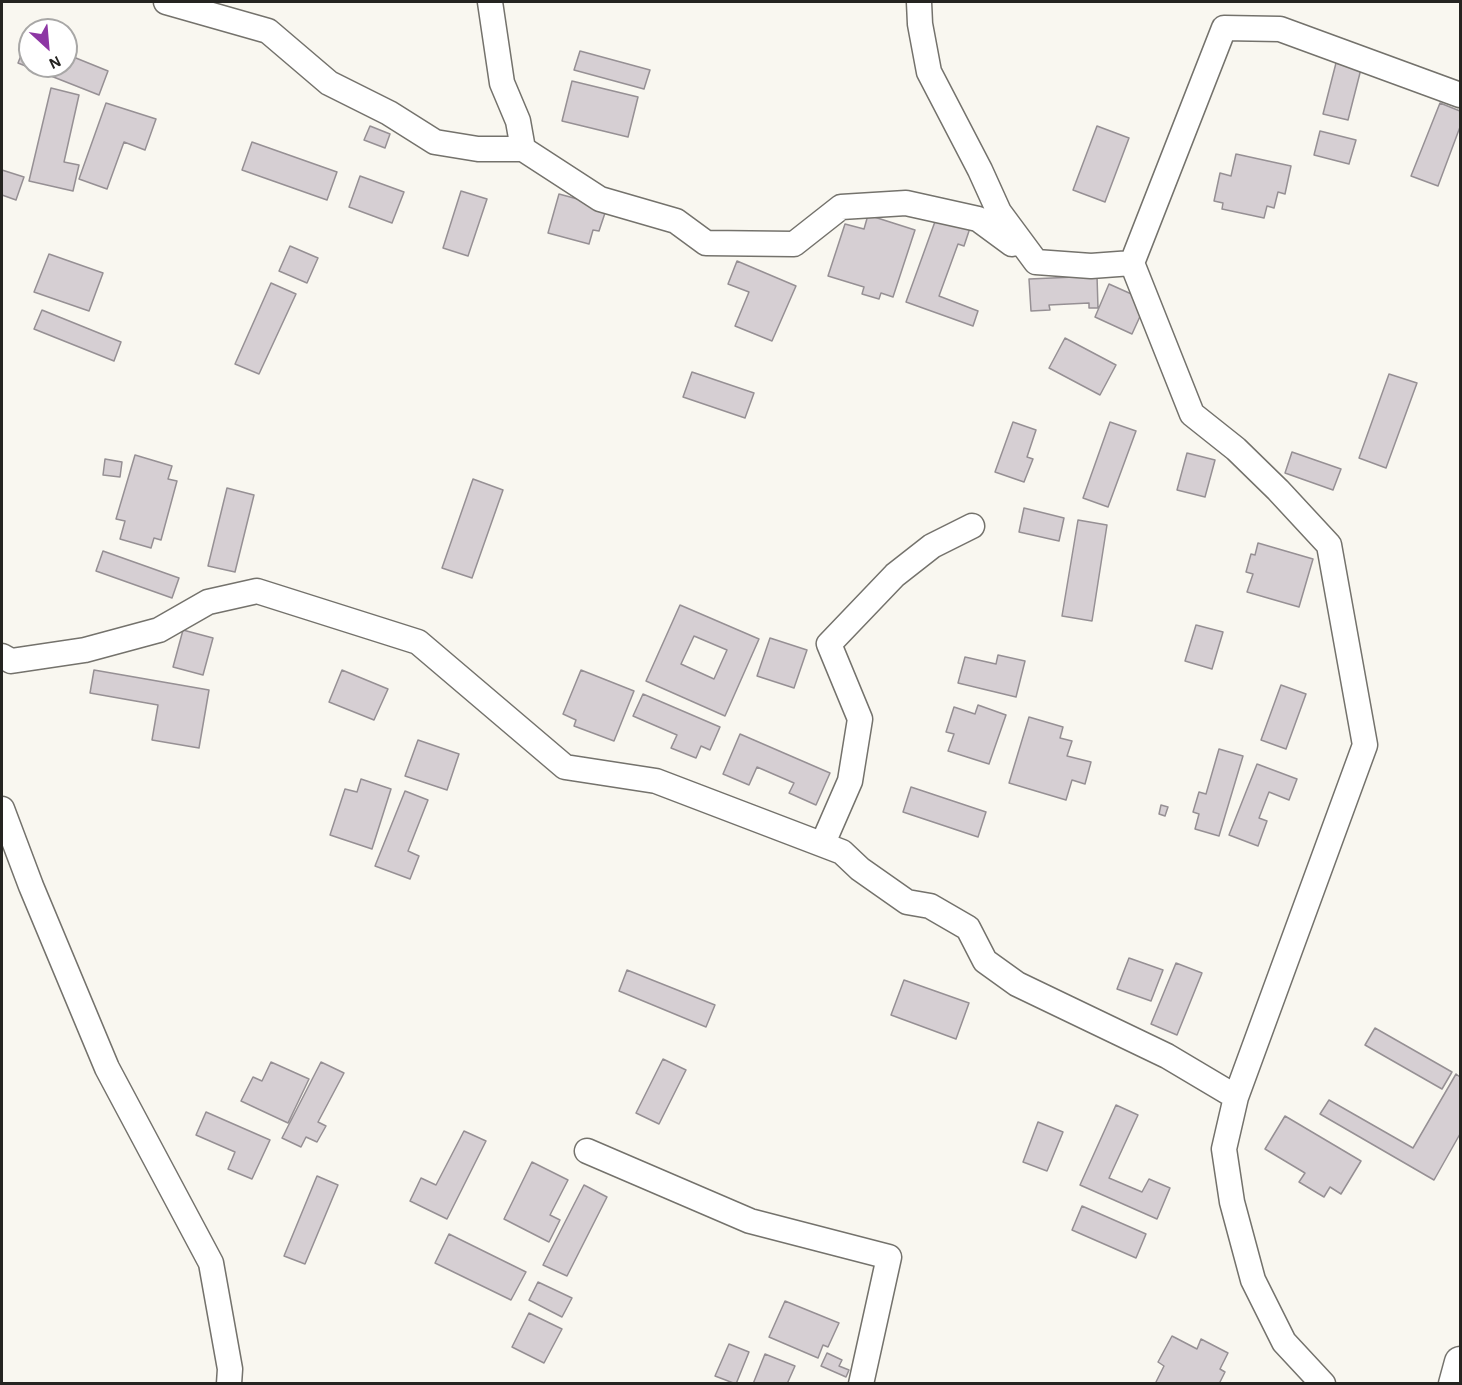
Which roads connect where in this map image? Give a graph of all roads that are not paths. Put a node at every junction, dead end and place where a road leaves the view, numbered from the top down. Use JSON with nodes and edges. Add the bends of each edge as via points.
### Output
{"nodes":[{"id":1,"x":166,"y":2,"type":"edge"},
{"id":2,"x":490,"y":2,"type":"edge"},
{"id":3,"x":919,"y":2,"type":"edge"},
{"id":4,"x":1461,"y":95,"type":"edge"},
{"id":5,"x":523,"y":149,"type":"junction"},
{"id":6,"x":1036,"y":262,"type":"junction"},
{"id":7,"x":1132,"y":263,"type":"junction"},
{"id":8,"x":972,"y":526,"type":"dead end"},
{"id":9,"x":2,"y":656,"type":"edge"},
{"id":10,"x":2,"y":809,"type":"edge"},
{"id":11,"x":823,"y":843,"type":"junction"},
{"id":12,"x":1236,"y":1097,"type":"junction"},
{"id":13,"x":587,"y":1151,"type":"dead end"},
{"id":14,"x":1461,"y":1362,"type":"edge"},
{"id":15,"x":229,"y":1383,"type":"edge"},
{"id":16,"x":861,"y":1383,"type":"edge"},
{"id":17,"x":1323,"y":1383,"type":"edge"},
{"id":18,"x":1454,"y":1383,"type":"edge"}],
"edges":[{"from":1,"to":5,"type":"street","via":[[268,32],[328,83],[389,112],[435,142],[478,149]]},
{"from":2,"to":5,"type":"street","via":[[502,83],[518,121]]},
{"from":3,"to":6,"type":"street","via":[[929,72],[999,212]]},
{"from":4,"to":7,"type":"street","via":[[1280,29],[1224,28]]},
{"from":5,"to":6,"type":"street","via":[[600,199],[676,221],[706,243],[794,244],[840,207],[906,203],[978,219]]},
{"from":6,"to":7,"type":"street","via":[[1091,266]]},
{"from":7,"to":12,"type":"street","via":[[1192,414],[1253,465],[1329,545],[1365,745]]},
{"from":8,"to":11,"type":"street","via":[[932,546],[895,575],[829,644],[861,718],[850,781]]},
{"from":9,"to":11,"type":"street","via":[[11,661],[85,650],[159,630],[208,602],[256,591],[418,642],[565,768],[656,781]]},
{"from":10,"to":15,"type":"street","via":[[107,1068],[211,1263],[230,1369]]},
{"from":11,"to":12,"type":"street","via":[[842,852],[907,902],[930,906],[968,928],[985,961],[1017,984],[1167,1056]]},
{"from":12,"to":17,"type":"street","via":[[1224,1149],[1232,1202],[1253,1280],[1284,1342]]},
{"from":13,"to":16,"type":"street","via":[[750,1221],[889,1257]]},
{"from":14,"to":18,"type":"street"}]}
